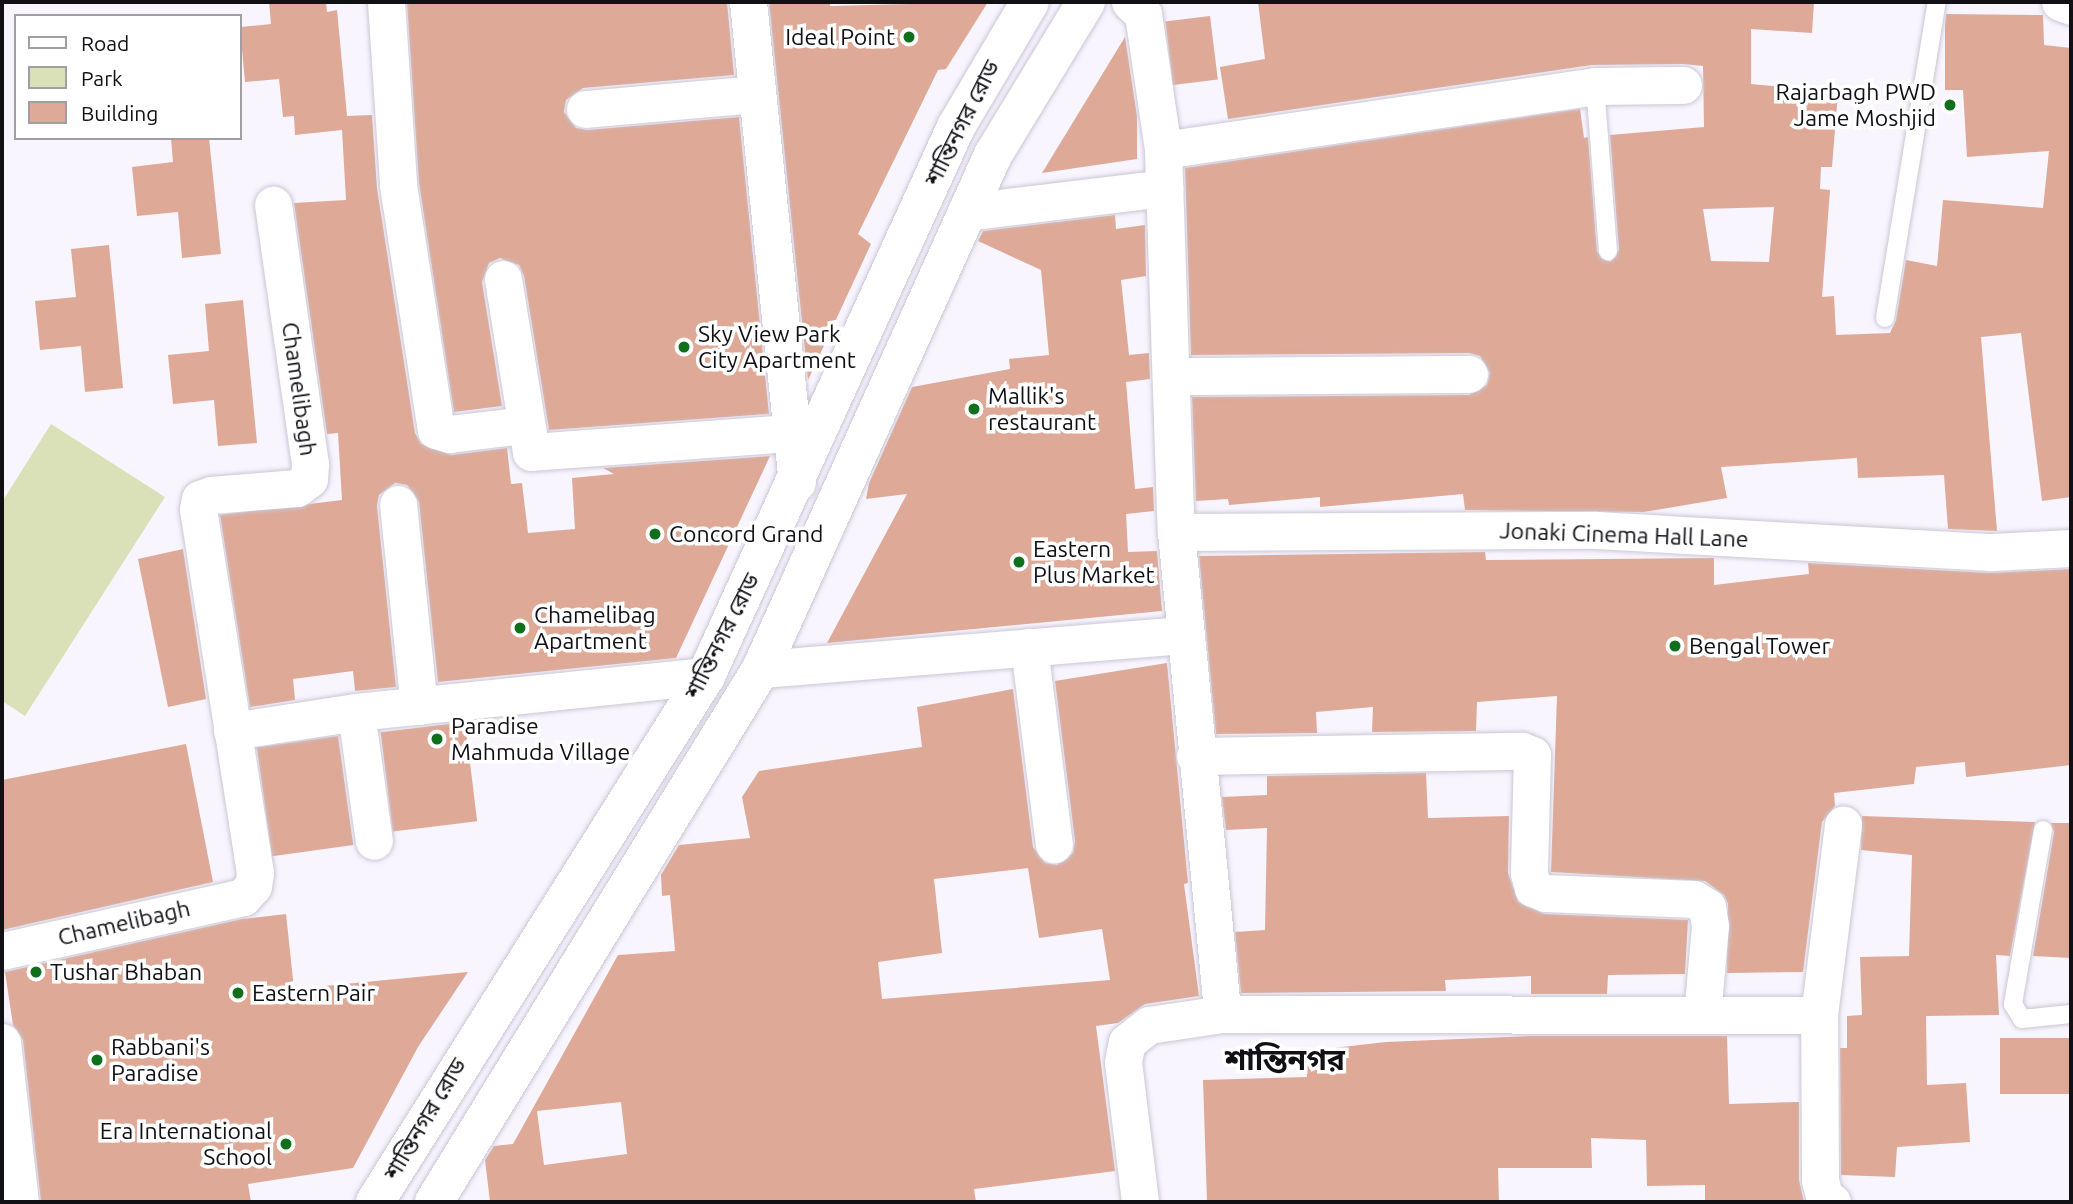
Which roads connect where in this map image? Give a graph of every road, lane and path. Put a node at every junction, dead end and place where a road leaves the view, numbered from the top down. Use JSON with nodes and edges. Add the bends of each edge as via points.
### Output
{"nodes":[{"id":1,"x":386,"y":2,"type":"edge"},
{"id":2,"x":748,"y":2,"type":"edge"},
{"id":3,"x":1030,"y":2,"type":"edge"},
{"id":4,"x":1086,"y":2,"type":"edge"},
{"id":5,"x":1129,"y":2,"type":"edge"},
{"id":6,"x":1937,"y":2,"type":"edge"},
{"id":7,"x":2060,"y":2,"type":"edge"},
{"id":8,"x":2071,"y":6,"type":"edge"},
{"id":9,"x":1683,"y":85,"type":"dead end"},
{"id":10,"x":1595,"y":86,"type":"junction"},
{"id":11,"x":756,"y":94,"type":"junction"},
{"id":12,"x":585,"y":109,"type":"dead end"},
{"id":13,"x":1163,"y":150,"type":"junction"},
{"id":14,"x":1165,"y":188,"type":"junction"},
{"id":15,"x":273,"y":205,"type":"dead end"},
{"id":16,"x":966,"y":212,"type":"junction"},
{"id":17,"x":1608,"y":251,"type":"dead end"},
{"id":18,"x":503,"y":279,"type":"dead end"},
{"id":19,"x":1885,"y":318,"type":"dead end"},
{"id":20,"x":1468,"y":374,"type":"dead end"},
{"id":21,"x":1174,"y":376,"type":"junction"},
{"id":22,"x":524,"y":425,"type":"junction"},
{"id":23,"x":791,"y":433,"type":"junction"},
{"id":24,"x":797,"y":483,"type":"junction"},
{"id":25,"x":398,"y":503,"type":"dead end"},
{"id":26,"x":1176,"y":533,"type":"junction"},
{"id":27,"x":2071,"y":548,"type":"edge"},
{"id":28,"x":1184,"y":635,"type":"junction"},
{"id":29,"x":1030,"y":648,"type":"junction"},
{"id":30,"x":761,"y":669,"type":"junction"},
{"id":31,"x":706,"y":676,"type":"junction"},
{"id":32,"x":419,"y":706,"type":"junction"},
{"id":33,"x":356,"y":712,"type":"junction"},
{"id":34,"x":232,"y":731,"type":"junction"},
{"id":35,"x":1195,"y":756,"type":"junction"},
{"id":36,"x":1843,"y":825,"type":"dead end"},
{"id":37,"x":2043,"y":830,"type":"dead end"},
{"id":38,"x":374,"y":841,"type":"dead end"},
{"id":39,"x":1054,"y":844,"type":"dead end"},
{"id":40,"x":2,"y":951,"type":"edge"},
{"id":41,"x":1222,"y":1014,"type":"junction"},
{"id":42,"x":2071,"y":1014,"type":"edge"},
{"id":43,"x":1702,"y":1015,"type":"junction"},
{"id":44,"x":1819,"y":1016,"type":"junction"},
{"id":45,"x":2,"y":1042,"type":"edge"},
{"id":46,"x":20,"y":1202,"type":"edge"},
{"id":47,"x":375,"y":1202,"type":"edge"},
{"id":48,"x":434,"y":1202,"type":"edge"},
{"id":49,"x":1140,"y":1202,"type":"edge"},
{"id":50,"x":1832,"y":1202,"type":"edge"}],
"edges":[{"from":1,"to":22,"type":"street","via":[[398,186],[436,430],[449,434]]},
{"from":2,"to":11,"type":"street"},
{"from":3,"to":24,"type":"main road","name":"শান্তিনগর রোড","via":[[956,127]]},
{"from":4,"to":16,"type":"main road","name":"শান্তিনগর রোড","via":[[993,155]]},
{"from":5,"to":13,"type":"street","via":[[1143,14]]},
{"from":6,"to":19,"type":"lane"},
{"from":7,"to":8,"type":"street"},
{"from":9,"to":10,"type":"street"},
{"from":10,"to":13,"type":"street"},
{"from":10,"to":17,"type":"lane"},
{"from":11,"to":12,"type":"street"},
{"from":11,"to":23,"type":"street"},
{"from":13,"to":14,"type":"street"},
{"from":14,"to":16,"type":"street"},
{"from":14,"to":21,"type":"street"},
{"from":15,"to":34,"type":"street","name":"Chamelibagh","via":[[309,479],[297,488],[200,499]]},
{"from":16,"to":30,"type":"main road","name":"শান্তিনগর রোড"},
{"from":18,"to":22,"type":"street"},
{"from":20,"to":21,"type":"street"},
{"from":21,"to":26,"type":"street"},
{"from":22,"to":23,"type":"street","via":[[528,447],[537,454]]},
{"from":23,"to":24,"type":"street"},
{"from":24,"to":31,"type":"main road","name":"শান্তিনগর রোড"},
{"from":25,"to":32,"type":"street"},
{"from":26,"to":27,"type":"street","name":"Jonaki Cinema Hall Lane","via":[[1596,530],[1991,552]]},
{"from":26,"to":28,"type":"street"},
{"from":28,"to":29,"type":"street"},
{"from":28,"to":35,"type":"street"},
{"from":29,"to":30,"type":"street"},
{"from":29,"to":39,"type":"street"},
{"from":30,"to":48,"type":"main road","name":"শান্তিনগর রোড"},
{"from":31,"to":32,"type":"street"},
{"from":31,"to":47,"type":"main road","name":"শান্তিনগর রোড"},
{"from":32,"to":33,"type":"street"},
{"from":33,"to":34,"type":"street"},
{"from":33,"to":38,"type":"street"},
{"from":34,"to":40,"type":"street","name":"Chamelibagh","via":[[255,873],[253,887],[243,897]]},
{"from":35,"to":41,"type":"street"},
{"from":35,"to":43,"type":"street","via":[[1522,751],[1532,755],[1529,873],[1533,888],[1694,899],[1707,907],[1710,926]]},
{"from":36,"to":44,"type":"street"},
{"from":37,"to":42,"type":"lane","via":[[2013,1004],[2022,1019]]},
{"from":41,"to":43,"type":"street"},
{"from":41,"to":49,"type":"street","via":[[1149,1024],[1127,1042],[1123,1062]]},
{"from":43,"to":44,"type":"street"},
{"from":44,"to":50,"type":"street","via":[[1820,1180],[1825,1200]]},
{"from":45,"to":46,"type":"street"}]}
